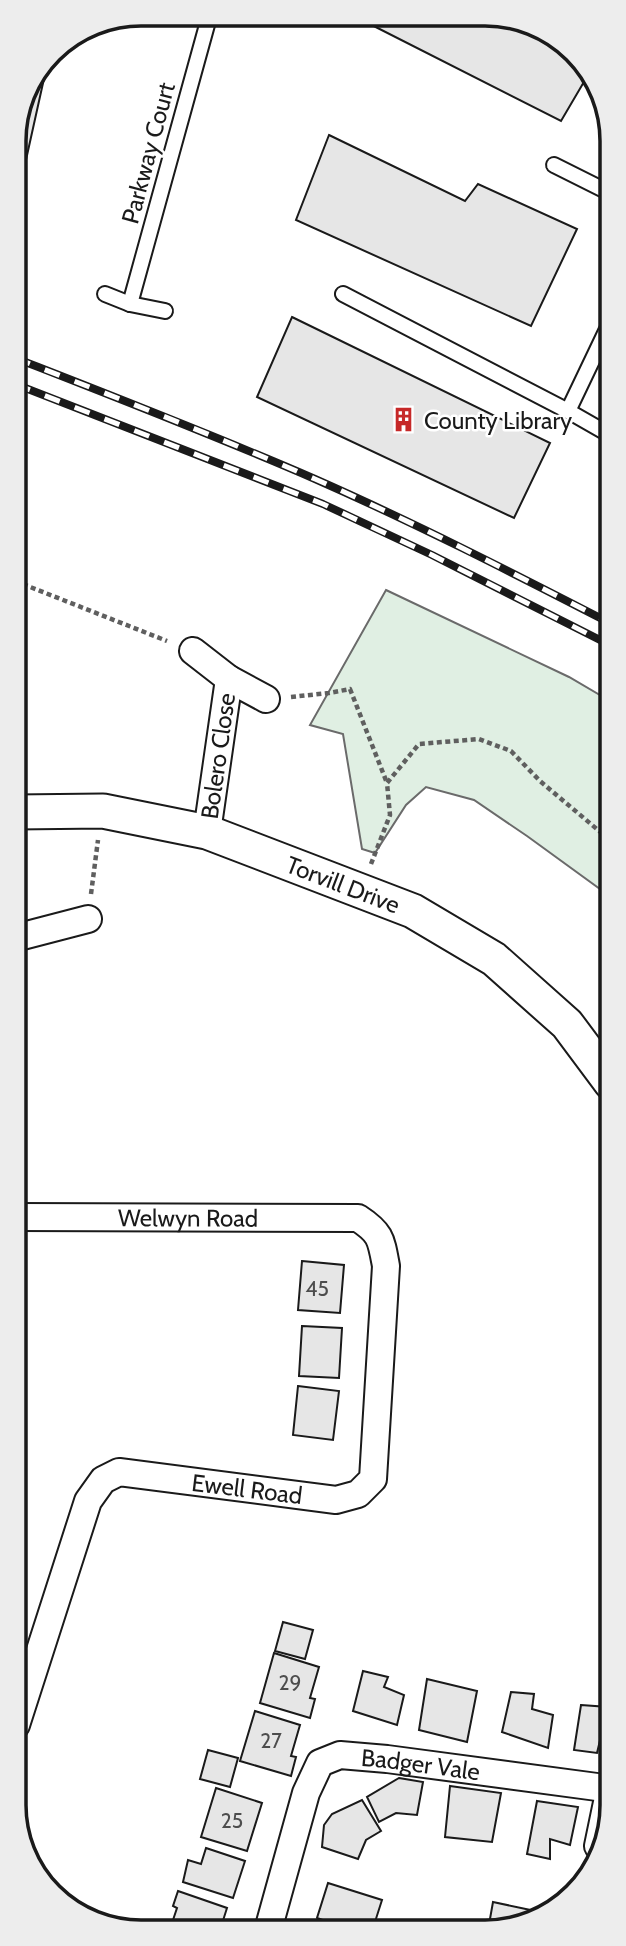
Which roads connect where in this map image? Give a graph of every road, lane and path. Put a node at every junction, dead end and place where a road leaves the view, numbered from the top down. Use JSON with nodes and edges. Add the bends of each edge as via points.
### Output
{"nodes":[{"id":1,"x":207,"y":26,"type":"edge"},
{"id":2,"x":554,"y":165,"type":"dead end"},
{"id":3,"x":600,"y":188,"type":"edge"},
{"id":4,"x":105,"y":294,"type":"dead end"},
{"id":5,"x":343,"y":294,"type":"dead end"},
{"id":6,"x":130,"y":304,"type":"junction"},
{"id":7,"x":165,"y":311,"type":"dead end"},
{"id":8,"x":600,"y":344,"type":"edge"},
{"id":9,"x":568,"y":411,"type":"junction"},
{"id":10,"x":600,"y":429,"type":"edge"},
{"id":11,"x":26,"y":585,"type":"edge"},
{"id":12,"x":193,"y":652,"type":"joint"},
{"id":13,"x":229,"y":680,"type":"junction"},
{"id":14,"x":266,"y":699,"type":"joint"},
{"id":15,"x":387,"y":783,"type":"junction"},
{"id":16,"x":103,"y":811,"type":"junction"},
{"id":17,"x":26,"y":812,"type":"edge"},
{"id":18,"x":207,"y":832,"type":"junction"},
{"id":19,"x":600,"y":832,"type":"edge"},
{"id":20,"x":361,"y":891,"type":"junction"},
{"id":21,"x":89,"y":919,"type":"joint"},
{"id":22,"x":26,"y":935,"type":"edge"},
{"id":23,"x":600,"y":1068,"type":"edge"},
{"id":24,"x":26,"y":1217,"type":"edge"},
{"id":25,"x":358,"y":1218,"type":"joint"},
{"id":26,"x":26,"y":1693,"type":"edge"},
{"id":27,"x":600,"y":1787,"type":"edge"},
{"id":28,"x":271,"y":1920,"type":"edge"}],
"edges":[{"from":1,"to":6,"type":"lane","name":"Parkway Court"},
{"from":2,"to":3,"type":"lane"},
{"from":4,"to":6,"type":"lane"},
{"from":5,"to":9,"type":"lane"},
{"from":6,"to":7,"type":"lane"},
{"from":8,"to":9,"type":"lane"},
{"from":9,"to":10,"type":"lane"},
{"from":11,"to":12,"type":"path"},
{"from":12,"to":13,"type":"street","name":"Bolero Close"},
{"from":13,"to":14,"type":"street","name":"Bolero Close"},
{"from":13,"to":18,"type":"street","name":"Bolero Close"},
{"from":14,"to":15,"type":"path","via":[[350,689]]},
{"from":15,"to":19,"type":"path","via":[[419,744],[479,738],[511,751]]},
{"from":15,"to":20,"type":"path","via":[[390,815]]},
{"from":16,"to":17,"type":"street","name":"Torvill Drive"},
{"from":16,"to":18,"type":"street","name":"Torvill Drive"},
{"from":16,"to":21,"type":"path"},
{"from":18,"to":20,"type":"street","name":"Torvill Drive"},
{"from":20,"to":23,"type":"street","name":"Torvill Drive","via":[[413,911],[494,959],[567,1024]]},
{"from":21,"to":22,"type":"street"},
{"from":24,"to":25,"type":"street","name":"Welwyn Road"},
{"from":25,"to":26,"type":"street","name":"Ewell Road","via":[[374,1228],[386,1266],[373,1479],[358,1494],[336,1500],[119,1472],[103,1480],[88,1502]]},
{"from":27,"to":28,"type":"street","name":"Badger Vale","via":[[340,1755],[320,1763],[306,1793]]}]}
